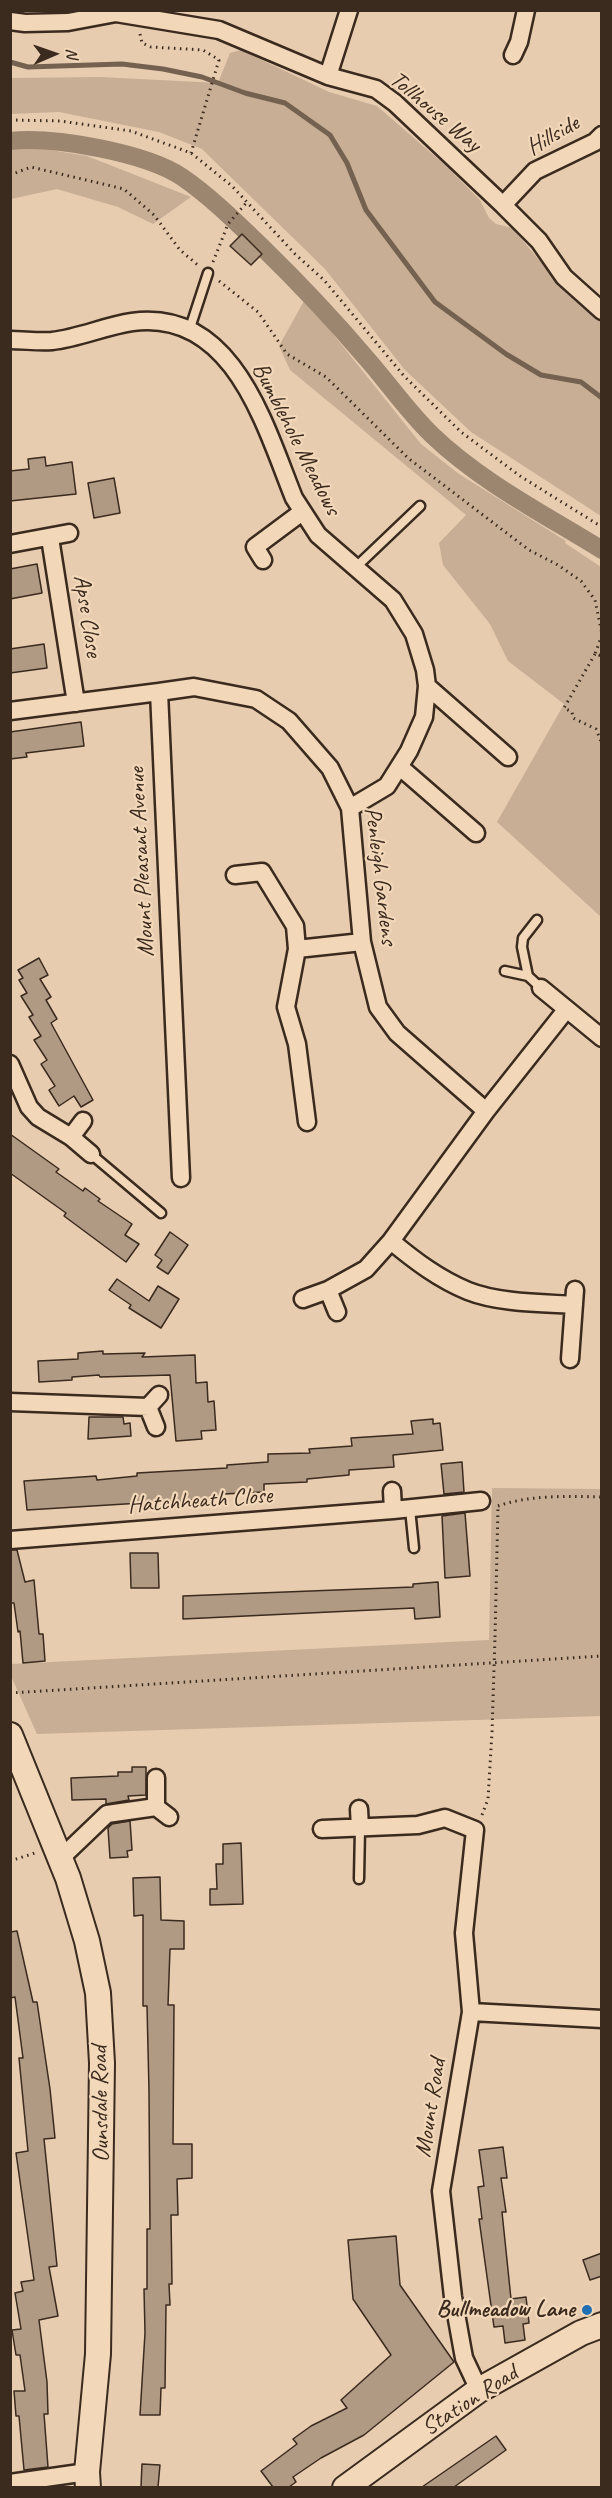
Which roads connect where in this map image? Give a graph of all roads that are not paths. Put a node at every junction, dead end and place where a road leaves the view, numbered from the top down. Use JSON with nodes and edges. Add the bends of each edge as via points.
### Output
{"nodes":[{"id":1,"x":349,"y":10,"type":"edge"},
{"id":2,"x":526,"y":10,"type":"edge"},
{"id":3,"x":162,"y":15,"type":"edge"},
{"id":4,"x":10,"y":21,"type":"edge"},
{"id":5,"x":513,"y":55,"type":"dead end"},
{"id":6,"x":328,"y":76,"type":"junction"},
{"id":7,"x":602,"y":135,"type":"edge"},
{"id":8,"x":503,"y":205,"type":"junction"},
{"id":9,"x":208,"y":273,"type":"road end"},
{"id":10,"x":602,"y":311,"type":"edge"},
{"id":11,"x":189,"y":331,"type":"junction"},
{"id":12,"x":10,"y":340,"type":"edge"},
{"id":13,"x":420,"y":506,"type":"dead end"},
{"id":14,"x":302,"y":512,"type":"junction"},
{"id":15,"x":69,"y":533,"type":"dead end"},
{"id":16,"x":50,"y":538,"type":"junction"},
{"id":17,"x":10,"y":544,"type":"edge"},
{"id":18,"x":263,"y":560,"type":"dead end"},
{"id":19,"x":356,"y":567,"type":"junction"},
{"id":20,"x":427,"y":686,"type":"junction"},
{"id":21,"x":159,"y":692,"type":"junction"},
{"id":22,"x":76,"y":703,"type":"junction"},
{"id":23,"x":10,"y":711,"type":"edge"},
{"id":24,"x":508,"y":757,"type":"dead end"},
{"id":25,"x":400,"y":767,"type":"junction"},
{"id":26,"x":350,"y":808,"type":"junction"},
{"id":27,"x":476,"y":833,"type":"dead end"},
{"id":28,"x":235,"y":875,"type":"dead end"},
{"id":29,"x":537,"y":920,"type":"dead end"},
{"id":30,"x":362,"y":942,"type":"junction"},
{"id":31,"x":297,"y":949,"type":"junction"},
{"id":32,"x":505,"y":971,"type":"dead end"},
{"id":33,"x":528,"y":976,"type":"junction"},
{"id":34,"x":542,"y":988,"type":"joint"},
{"id":35,"x":566,"y":1010,"type":"junction"},
{"id":36,"x":602,"y":1038,"type":"edge"},
{"id":37,"x":10,"y":1064,"type":"edge"},
{"id":38,"x":486,"y":1111,"type":"junction"},
{"id":39,"x":83,"y":1121,"type":"dead end"},
{"id":40,"x":306,"y":1122,"type":"dead end"},
{"id":41,"x":71,"y":1137,"type":"junction"},
{"id":42,"x":91,"y":1154,"type":"joint"},
{"id":43,"x":181,"y":1178,"type":"dead end"},
{"id":44,"x":161,"y":1214,"type":"dead end"},
{"id":45,"x":391,"y":1240,"type":"junction"},
{"id":46,"x":328,"y":1290,"type":"junction"},
{"id":47,"x":303,"y":1299,"type":"dead end"},
{"id":48,"x":337,"y":1312,"type":"dead end"},
{"id":49,"x":570,"y":1359,"type":"dead end"},
{"id":50,"x":10,"y":1402,"type":"edge"},
{"id":51,"x":156,"y":1427,"type":"dead end"},
{"id":52,"x":392,"y":1491,"type":"dead end"},
{"id":53,"x":481,"y":1501,"type":"road end"},
{"id":54,"x":410,"y":1509,"type":"junction"},
{"id":55,"x":393,"y":1510,"type":"junction"},
{"id":56,"x":10,"y":1540,"type":"edge"},
{"id":57,"x":414,"y":1548,"type":"dead end"},
{"id":58,"x":13,"y":1740,"type":"edge"},
{"id":59,"x":156,"y":1778,"type":"dead end"},
{"id":60,"x":359,"y":1809,"type":"dead end"},
{"id":61,"x":360,"y":1828,"type":"junction"},
{"id":62,"x":322,"y":1829,"type":"dead end"},
{"id":63,"x":59,"y":1851,"type":"junction"},
{"id":64,"x":359,"y":1879,"type":"dead end"},
{"id":65,"x":471,"y":2013,"type":"junction"},
{"id":66,"x":602,"y":2019,"type":"edge"},
{"id":67,"x":602,"y":2325,"type":"edge"},
{"id":68,"x":479,"y":2390,"type":"junction"},
{"id":69,"x":87,"y":2480,"type":"edge"},
{"id":70,"x":10,"y":2483,"type":"edge"},
{"id":71,"x":345,"y":2487,"type":"edge"}],
"edges":[{"from":1,"to":6,"type":"street"},
{"from":2,"to":5,"type":"street"},
{"from":3,"to":4,"type":"street","name":"Tollhouse Way","via":[[116,13],[68,22]]},
{"from":3,"to":6,"type":"street","name":"Tollhouse Way","via":[[219,30]]},
{"from":6,"to":8,"type":"street","name":"Tollhouse Way","via":[[376,89]]},
{"from":7,"to":8,"type":"street","name":"Hillside","via":[[536,171]]},
{"from":8,"to":10,"type":"street","name":"Tollhouse Way","via":[[539,241],[564,277]]},
{"from":9,"to":11,"type":"lane"},
{"from":11,"to":12,"type":"street","name":"Bumblehole Meadows","via":[[172,323],[134,322],[52,341]]},
{"from":11,"to":14,"type":"street","name":"Bumblehole Meadows","via":[[206,339],[234,367],[250,392]]},
{"from":13,"to":19,"type":"lane"},
{"from":14,"to":18,"type":"street","via":[[255,547]]},
{"from":14,"to":19,"type":"street","name":"Bumblehole Meadows","via":[[318,535]]},
{"from":15,"to":16,"type":"street"},
{"from":16,"to":17,"type":"street"},
{"from":16,"to":22,"type":"street","name":"Apse Close"},
{"from":19,"to":20,"type":"street","name":"Bumblehole Meadows","via":[[393,600],[414,634]]},
{"from":20,"to":24,"type":"street"},
{"from":20,"to":25,"type":"street","name":"Bumblehole Meadows","via":[[424,717]]},
{"from":21,"to":22,"type":"street"},
{"from":21,"to":26,"type":"street","name":"Penleigh Gardens","via":[[194,687],[255,699],[289,721],[330,768]]},
{"from":21,"to":43,"type":"street","name":"Mount Pleasant Avenue"},
{"from":22,"to":23,"type":"street"},
{"from":25,"to":26,"type":"street","name":"Bumblehole Meadows","via":[[387,786]]},
{"from":25,"to":27,"type":"street"},
{"from":26,"to":30,"type":"street","name":"Penleigh Gardens"},
{"from":28,"to":31,"type":"street","via":[[262,873],[295,926]]},
{"from":29,"to":33,"type":"lane","via":[[523,938]]},
{"from":30,"to":31,"type":"street"},
{"from":30,"to":38,"type":"street","name":"Penleigh Gardens","via":[[378,1007],[397,1033]]},
{"from":31,"to":40,"type":"street","via":[[286,1007],[297,1044]]},
{"from":32,"to":33,"type":"lane"},
{"from":33,"to":34,"type":"lane"},
{"from":34,"to":35,"type":"street"},
{"from":35,"to":36,"type":"street"},
{"from":35,"to":38,"type":"street"},
{"from":37,"to":41,"type":"street","via":[[29,1107]]},
{"from":38,"to":45,"type":"street"},
{"from":39,"to":41,"type":"street"},
{"from":41,"to":42,"type":"street"},
{"from":42,"to":44,"type":"lane"},
{"from":45,"to":46,"type":"street","via":[[366,1269]]},
{"from":45,"to":49,"type":"street","via":[[419,1264],[469,1292],[506,1299],[574,1298]]},
{"from":46,"to":47,"type":"street"},
{"from":46,"to":48,"type":"street"},
{"from":50,"to":51,"type":"street","via":[[153,1401]]},
{"from":52,"to":55,"type":"street"},
{"from":53,"to":54,"type":"street","name":"Hatchheath Close"},
{"from":54,"to":55,"type":"street","name":"Hatchheath Close"},
{"from":54,"to":57,"type":"lane"},
{"from":55,"to":56,"type":"street","name":"Hatchheath Close"},
{"from":58,"to":63,"type":"street","name":"Ounsdale Road"},
{"from":59,"to":63,"type":"street","via":[[162,1812],[107,1814]]},
{"from":60,"to":61,"type":"street"},
{"from":61,"to":62,"type":"street"},
{"from":61,"to":64,"type":"lane"},
{"from":61,"to":65,"type":"street","name":"Mount Road","via":[[418,1825],[445,1818],[475,1830],[464,1933]]},
{"from":63,"to":69,"type":"street","name":"Ounsdale Road","via":[[98,1993],[102,2063],[98,2354]]},
{"from":65,"to":66,"type":"street"},
{"from":65,"to":68,"type":"street","name":"Mount Road","via":[[441,2191],[462,2348]]},
{"from":67,"to":68,"type":"street","name":"Station Road"},
{"from":68,"to":71,"type":"street","name":"Station Road"},
{"from":69,"to":70,"type":"street"}]}
